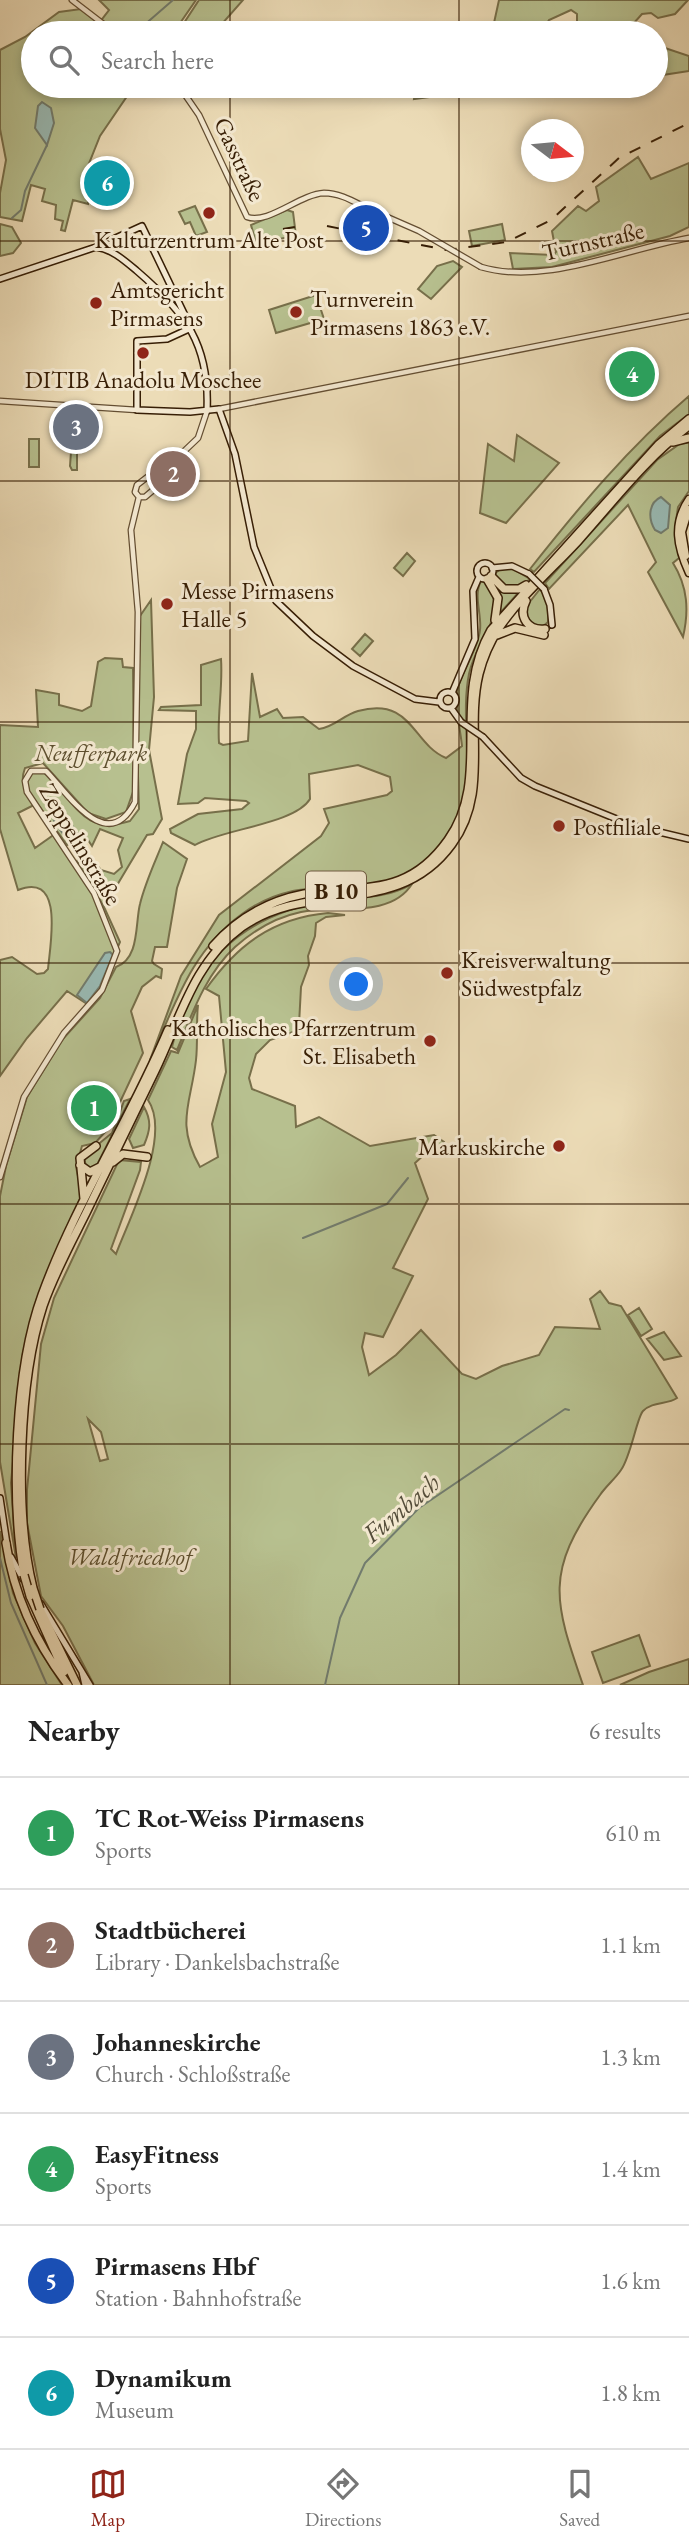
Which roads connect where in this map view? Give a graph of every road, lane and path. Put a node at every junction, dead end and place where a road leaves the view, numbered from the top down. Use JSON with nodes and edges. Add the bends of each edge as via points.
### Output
{"nodes":[{"id":1,"x":72,"y":0,"type":"edge"},
{"id":2,"x":100,"y":21,"type":"edge"},
{"id":3,"x":187,"y":98,"type":"edge"},
{"id":4,"x":249,"y":218,"type":"joint"},
{"id":5,"x":689,"y":238,"type":"edge"},
{"id":6,"x":112,"y":239,"type":"junction"},
{"id":7,"x":96,"y":247,"type":"junction"},
{"id":8,"x":110,"y":250,"type":"junction"},
{"id":9,"x":0,"y":279,"type":"edge"},
{"id":10,"x":689,"y":316,"type":"edge"},
{"id":11,"x":191,"y":328,"type":"junction"},
{"id":12,"x":0,"y":401,"type":"edge"},
{"id":13,"x":219,"y":409,"type":"junction"},
{"id":14,"x":137,"y":410,"type":"junction"},
{"id":15,"x":207,"y":411,"type":"junction"},
{"id":16,"x":689,"y":419,"type":"edge"},
{"id":17,"x":689,"y":426,"type":"edge"},
{"id":18,"x":689,"y":438,"type":"edge"},
{"id":19,"x":661,"y":450,"type":"junction"},
{"id":20,"x":157,"y":477,"type":"junction"},
{"id":21,"x":139,"y":497,"type":"junction"},
{"id":22,"x":689,"y":499,"type":"edge"},
{"id":23,"x":686,"y":510,"type":"edge"},
{"id":24,"x":689,"y":564,"type":"edge"},
{"id":25,"x":541,"y":573,"type":"junction"},
{"id":26,"x":689,"y":573,"type":"edge"},
{"id":27,"x":487,"y":575,"type":"junction"},
{"id":28,"x":531,"y":592,"type":"junction"},
{"id":29,"x":491,"y":629,"type":"junction"},
{"id":30,"x":547,"y":630,"type":"junction"},
{"id":31,"x":492,"y":641,"type":"junction"},
{"id":32,"x":452,"y":693,"type":"junction"},
{"id":33,"x":440,"y":700,"type":"junction"},
{"id":34,"x":451,"y":708,"type":"junction"},
{"id":35,"x":689,"y":839,"type":"edge"},
{"id":36,"x":145,"y":1087,"type":"junction"},
{"id":37,"x":135,"y":1106,"type":"junction"},
{"id":38,"x":128,"y":1127,"type":"junction"},
{"id":39,"x":96,"y":1146,"type":"dead end"},
{"id":40,"x":138,"y":1155,"type":"junction"},
{"id":41,"x":148,"y":1157,"type":"dead end"},
{"id":42,"x":107,"y":1163,"type":"junction"},
{"id":43,"x":80,"y":1164,"type":"junction"},
{"id":44,"x":0,"y":1177,"type":"edge"},
{"id":45,"x":80,"y":1213,"type":"junction"},
{"id":46,"x":0,"y":1498,"type":"edge"},
{"id":47,"x":6,"y":1543,"type":"junction"},
{"id":48,"x":32,"y":1592,"type":"junction"},
{"id":49,"x":69,"y":1685,"type":"edge"},
{"id":50,"x":77,"y":1685,"type":"edge"},
{"id":51,"x":88,"y":1685,"type":"edge"}],
"edges":[{"from":1,"to":2,"type":"street"},
{"from":3,"to":4,"type":"street","name":"Gasstraße"},
{"from":4,"to":5,"type":"street","name":"Turnstraße","bridge":true,"via":[[321,194],[338,195],[419,231],[481,267],[504,272],[538,273]]},
{"from":6,"to":7,"type":"main road"},
{"from":6,"to":8,"type":"main road"},
{"from":6,"to":11,"type":"main road","via":[[139,226],[144,228]]},
{"from":7,"to":8,"type":"main road"},
{"from":7,"to":9,"type":"main road"},
{"from":8,"to":11,"type":"main road","via":[[169,299]]},
{"from":10,"to":13,"type":"street"},
{"from":11,"to":14,"type":"main road","via":[[171,338],[136,341]]},
{"from":11,"to":15,"type":"main road","via":[[204,363]]},
{"from":12,"to":14,"type":"street"},
{"from":13,"to":15,"type":"main road"},
{"from":13,"to":33,"type":"main road","via":[[235,454],[254,547],[273,597],[339,656],[407,695]]},
{"from":14,"to":15,"type":"main road"},
{"from":15,"to":20,"type":"street","via":[[196,441]]},
{"from":16,"to":25,"type":"highway","number":"B 10","via":[[658,446]]},
{"from":17,"to":19,"type":"highway","number":"B 10"},
{"from":18,"to":19,"type":"highway"},
{"from":19,"to":28,"type":"highway","number":"B 10"},
{"from":20,"to":21,"type":"street","via":[[158,486]]},
{"from":20,"to":21,"type":"street","via":[[150,475],[137,485]]},
{"from":21,"to":44,"type":"street","name":"Zeppelinstraße","via":[[131,530],[138,612],[135,802],[127,815],[99,821],[84,814],[46,771],[34,769],[24,781],[101,905],[116,956],[102,990],[64,1033],[24,1097]]},
{"from":22,"to":23,"type":"main road"},
{"from":23,"to":24,"type":"main road","via":[[682,528]]},
{"from":23,"to":26,"type":"main road","via":[[677,535]]},
{"from":25,"to":27,"type":"highway","via":[[514,590],[500,587]]},
{"from":25,"to":29,"type":"highway","number":"B 10"},
{"from":27,"to":29,"type":"highway","via":[[499,604]]},
{"from":27,"to":30,"type":"main road","bridge":true,"via":[[512,566],[529,573],[549,600]]},
{"from":27,"to":32,"type":"main road","via":[[473,591],[476,636]]},
{"from":28,"to":30,"type":"highway","via":[[523,607],[524,619],[534,629]]},
{"from":28,"to":31,"type":"highway","number":"B 10"},
{"from":29,"to":36,"type":"highway","number":"B 10","via":[[471,687],[469,793],[447,842],[421,867],[390,884],[292,897],[259,909],[231,928],[190,978]]},
{"from":30,"to":31,"type":"highway","via":[[510,628]]},
{"from":31,"to":36,"type":"highway","number":"B 10","via":[[482,661],[476,692],[474,794],[452,845],[425,872],[395,888],[294,903],[235,932],[194,981]]},
{"from":32,"to":33,"type":"main road","via":[[444,693]]},
{"from":32,"to":34,"type":"main road","via":[[456,702]]},
{"from":33,"to":34,"type":"main road","via":[[444,708]]},
{"from":34,"to":35,"type":"main road","bridge":true,"via":[[521,778],[540,789],[634,826]]},
{"from":36,"to":37,"type":"highway","number":"B 10"},
{"from":37,"to":38,"type":"highway","number":"B 10"},
{"from":37,"to":42,"type":"highway","number":"B 10"},
{"from":38,"to":40,"type":"highway","via":[[125,1143]]},
{"from":38,"to":42,"type":"highway","number":"B 10"},
{"from":39,"to":43,"type":"highway","via":[[82,1155]]},
{"from":40,"to":41,"type":"highway"},
{"from":40,"to":42,"type":"highway","via":[[120,1156]]},
{"from":42,"to":43,"type":"highway","via":[[93,1172]]},
{"from":42,"to":45,"type":"highway","number":"B 10"},
{"from":42,"to":48,"type":"highway","number":"B 10","via":[[52,1282],[34,1345],[21,1503]]},
{"from":43,"to":45,"type":"highway","via":[[85,1190]]},
{"from":45,"to":48,"type":"highway","number":"B 10","bridge":true,"via":[[48,1280],[28,1345],[16,1475],[17,1527],[24,1575]]},
{"from":46,"to":47,"type":"main road"},
{"from":47,"to":49,"type":"highway","via":[[27,1617]]},
{"from":47,"to":51,"type":"main road","via":[[18,1572]]},
{"from":48,"to":49,"type":"highway","number":"B 10","via":[[47,1640]]},
{"from":48,"to":50,"type":"highway","number":"B 10","bridge":true}]}
